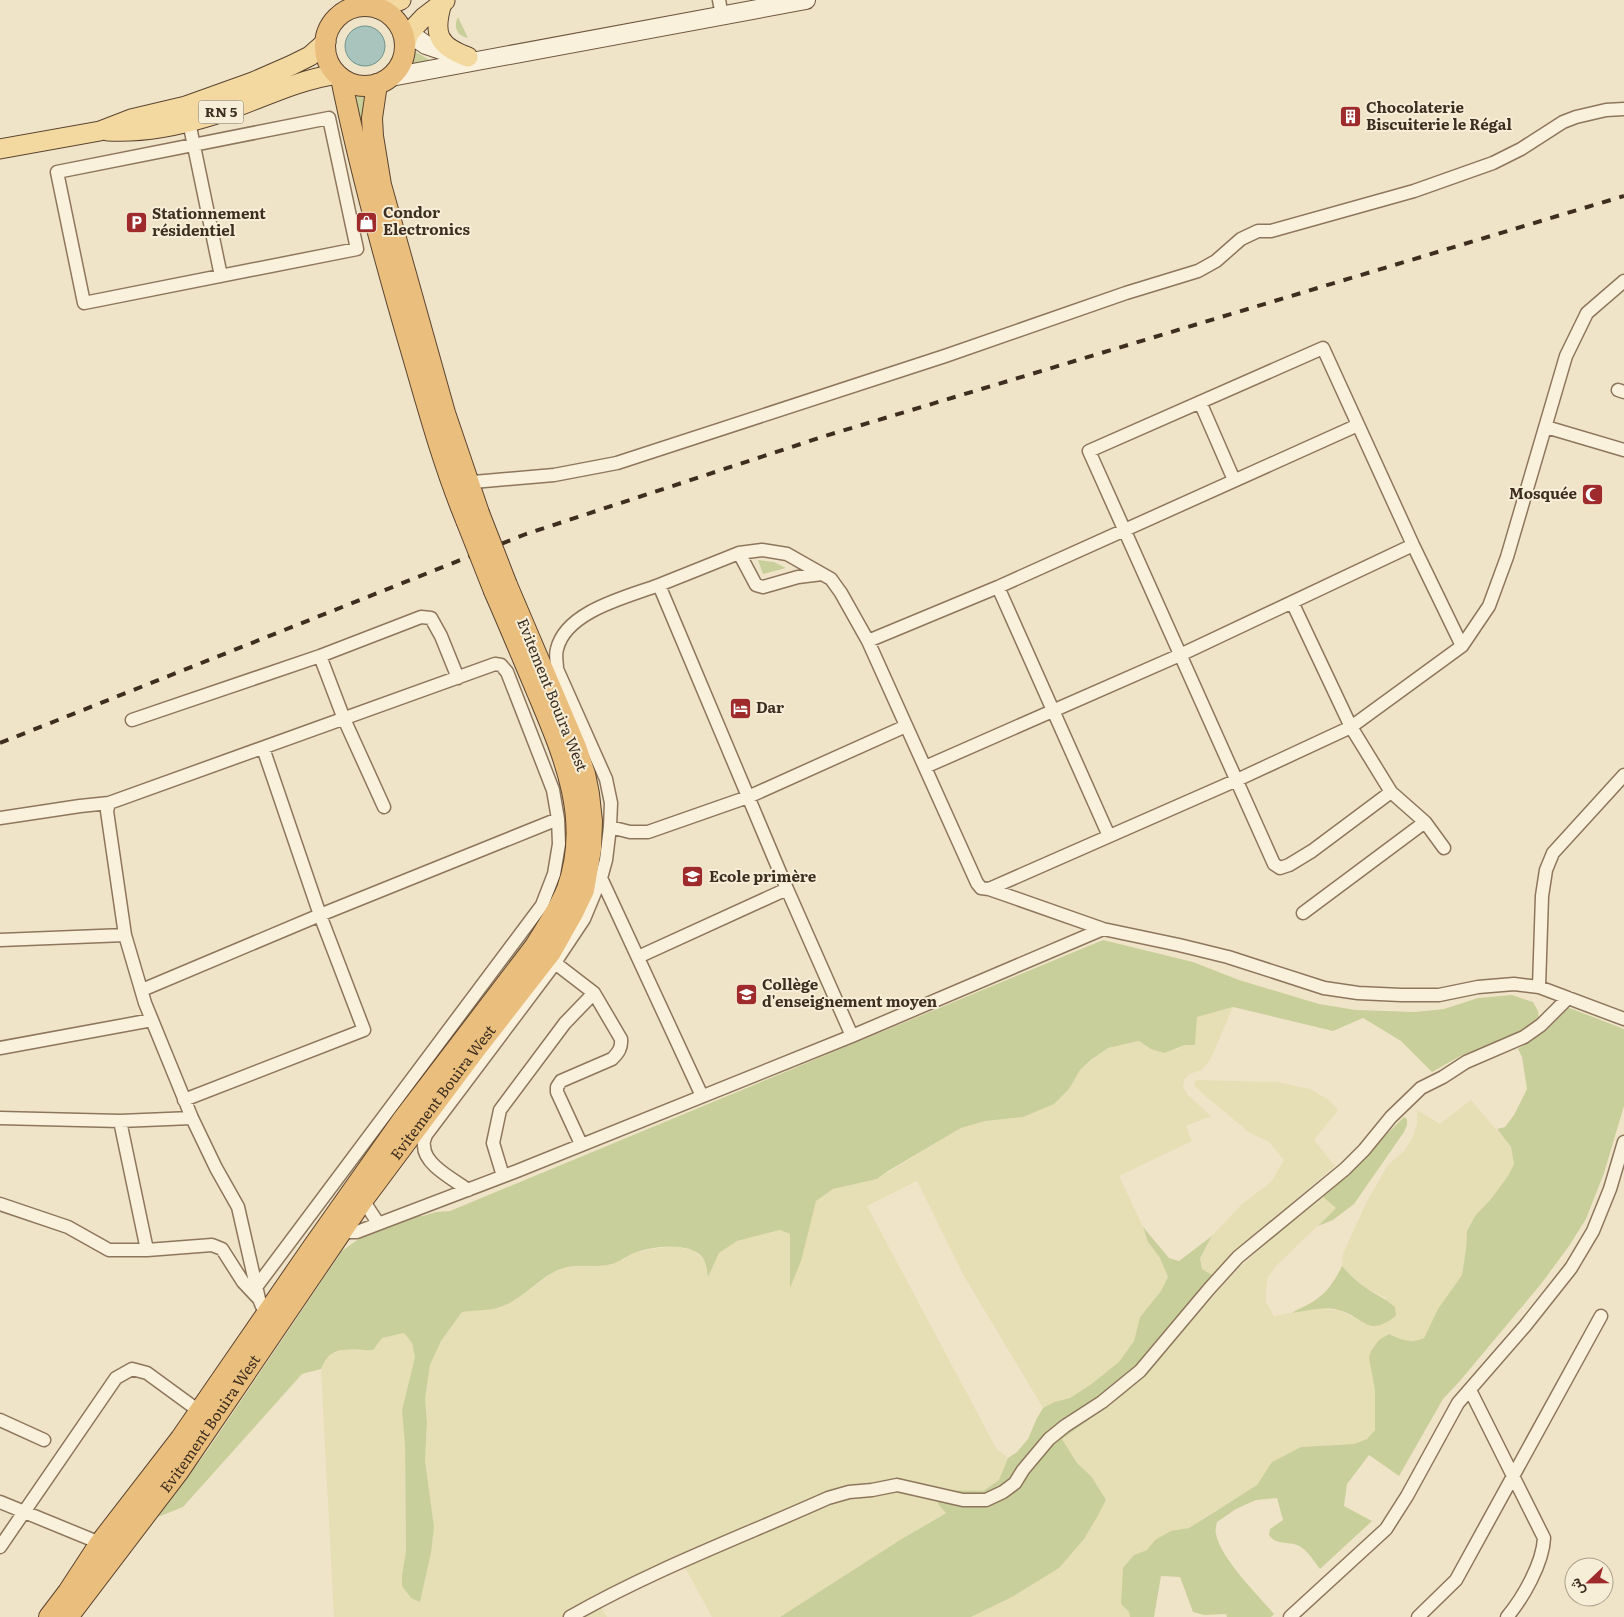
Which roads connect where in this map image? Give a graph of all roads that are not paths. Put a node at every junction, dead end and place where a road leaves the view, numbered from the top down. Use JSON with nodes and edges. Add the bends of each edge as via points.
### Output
{"nodes":[{"id":1,"x":401,"y":0,"type":"edge"},
{"id":2,"x":806,"y":0,"type":"edge"},
{"id":3,"x":444,"y":2,"type":"edge"},
{"id":4,"x":374,"y":5,"type":"edge"},
{"id":5,"x":721,"y":8,"type":"edge"},
{"id":6,"x":337,"y":9,"type":"edge"},
{"id":7,"x":405,"y":36,"type":"junction"},
{"id":8,"x":326,"y":42,"type":"junction"},
{"id":9,"x":468,"y":57,"type":"junction"},
{"id":10,"x":497,"y":57,"type":"junction"},
{"id":11,"x":339,"y":76,"type":"junction"},
{"id":12,"x":384,"y":80,"type":"junction"},
{"id":13,"x":1624,"y":109,"type":"edge"},
{"id":14,"x":337,"y":115,"type":"junction"},
{"id":15,"x":189,"y":122,"type":"junction"},
{"id":16,"x":100,"y":131,"type":"junction"},
{"id":17,"x":194,"y":145,"type":"junction"},
{"id":18,"x":0,"y":149,"type":"edge"},
{"id":19,"x":221,"y":276,"type":"junction"},
{"id":20,"x":1624,"y":281,"type":"edge"},
{"id":21,"x":1200,"y":402,"type":"junction"},
{"id":22,"x":1358,"y":425,"type":"junction"},
{"id":23,"x":1546,"y":428,"type":"junction"},
{"id":24,"x":1624,"y":450,"type":"edge"},
{"id":25,"x":1234,"y":480,"type":"junction"},
{"id":26,"x":460,"y":484,"type":"junction"},
{"id":27,"x":1123,"y":530,"type":"junction"},
{"id":28,"x":1413,"y":545,"type":"junction"},
{"id":29,"x":739,"y":553,"type":"junction"},
{"id":30,"x":822,"y":574,"type":"junction"},
{"id":31,"x":660,"y":585,"type":"junction"},
{"id":32,"x":998,"y":587,"type":"junction"},
{"id":33,"x":501,"y":588,"type":"junction"},
{"id":34,"x":1292,"y":602,"type":"junction"},
{"id":35,"x":868,"y":641,"type":"junction"},
{"id":36,"x":1462,"y":646,"type":"junction"},
{"id":37,"x":546,"y":653,"type":"junction"},
{"id":38,"x":1180,"y":655,"type":"junction"},
{"id":39,"x":320,"y":656,"type":"junction"},
{"id":40,"x":458,"y":678,"type":"junction"},
{"id":41,"x":1052,"y":711,"type":"junction"},
{"id":42,"x":344,"y":719,"type":"junction"},
{"id":43,"x":132,"y":720,"type":"dead end"},
{"id":44,"x":906,"y":726,"type":"junction"},
{"id":45,"x":1351,"y":727,"type":"junction"},
{"id":46,"x":263,"y":748,"type":"junction"},
{"id":47,"x":924,"y":767,"type":"junction"},
{"id":48,"x":1624,"y":775,"type":"edge"},
{"id":49,"x":1237,"y":780,"type":"junction"},
{"id":50,"x":1391,"y":792,"type":"junction"},
{"id":51,"x":748,"y":797,"type":"junction"},
{"id":52,"x":109,"y":803,"type":"junction"},
{"id":53,"x":384,"y":807,"type":"dead end"},
{"id":54,"x":0,"y":818,"type":"edge"},
{"id":55,"x":558,"y":819,"type":"junction"},
{"id":56,"x":1424,"y":822,"type":"junction"},
{"id":57,"x":610,"y":827,"type":"junction"},
{"id":58,"x":1109,"y":836,"type":"junction"},
{"id":59,"x":1444,"y":848,"type":"dead end"},
{"id":60,"x":601,"y":878,"type":"junction"},
{"id":61,"x":787,"y":889,"type":"junction"},
{"id":62,"x":989,"y":889,"type":"junction"},
{"id":63,"x":1303,"y":913,"type":"dead end"},
{"id":64,"x":320,"y":916,"type":"junction"},
{"id":65,"x":1103,"y":929,"type":"junction"},
{"id":66,"x":125,"y":935,"type":"junction"},
{"id":67,"x":0,"y":940,"type":"edge"},
{"id":68,"x":638,"y":957,"type":"junction"},
{"id":69,"x":555,"y":963,"type":"junction"},
{"id":70,"x":1539,"y":987,"type":"junction"},
{"id":71,"x":142,"y":990,"type":"junction"},
{"id":72,"x":594,"y":992,"type":"junction"},
{"id":73,"x":1568,"y":998,"type":"junction"},
{"id":74,"x":1624,"y":1019,"type":"edge"},
{"id":75,"x":152,"y":1020,"type":"junction"},
{"id":76,"x":852,"y":1036,"type":"junction"},
{"id":77,"x":0,"y":1048,"type":"edge"},
{"id":78,"x":702,"y":1096,"type":"junction"},
{"id":79,"x":184,"y":1100,"type":"junction"},
{"id":80,"x":0,"y":1118,"type":"edge"},
{"id":81,"x":192,"y":1118,"type":"junction"},
{"id":82,"x":120,"y":1121,"type":"junction"},
{"id":83,"x":1624,"y":1142,"type":"edge"},
{"id":84,"x":581,"y":1144,"type":"junction"},
{"id":85,"x":503,"y":1176,"type":"junction"},
{"id":86,"x":468,"y":1190,"type":"junction"},
{"id":87,"x":358,"y":1195,"type":"junction"},
{"id":88,"x":0,"y":1204,"type":"edge"},
{"id":89,"x":378,"y":1223,"type":"junction"},
{"id":90,"x":336,"y":1228,"type":"junction"},
{"id":91,"x":147,"y":1250,"type":"junction"},
{"id":92,"x":265,"y":1307,"type":"junction"},
{"id":93,"x":1601,"y":1316,"type":"dead end"},
{"id":94,"x":1470,"y":1390,"type":"junction"},
{"id":95,"x":199,"y":1411,"type":"junction"},
{"id":96,"x":0,"y":1420,"type":"edge"},
{"id":97,"x":44,"y":1440,"type":"dead end"},
{"id":98,"x":1514,"y":1475,"type":"junction"},
{"id":99,"x":0,"y":1502,"type":"edge"},
{"id":100,"x":25,"y":1512,"type":"junction"},
{"id":101,"x":100,"y":1543,"type":"junction"},
{"id":102,"x":0,"y":1547,"type":"edge"},
{"id":103,"x":49,"y":1617,"type":"edge"},
{"id":104,"x":68,"y":1617,"type":"edge"},
{"id":105,"x":570,"y":1617,"type":"edge"},
{"id":106,"x":1290,"y":1617,"type":"edge"},
{"id":107,"x":1418,"y":1617,"type":"edge"},
{"id":108,"x":1507,"y":1617,"type":"edge"}],
"edges":[{"from":1,"to":4,"type":"main road"},
{"from":2,"to":5,"type":"main road"},
{"from":3,"to":7,"type":"main road"},
{"from":3,"to":9,"type":"main road","via":[[437,24],[441,40],[454,52]]},
{"from":4,"to":6,"type":"highway"},
{"from":4,"to":7,"type":"highway","via":[[388,12]]},
{"from":5,"to":10,"type":"main road"},
{"from":6,"to":8,"type":"highway"},
{"from":7,"to":9,"type":"main road","via":[[452,55]]},
{"from":7,"to":12,"type":"highway","via":[[401,64]]},
{"from":8,"to":11,"type":"highway","via":[[326,54]]},
{"from":8,"to":16,"type":"main road","number":"RN 5","via":[[310,56],[253,82]]},
{"from":9,"to":10,"type":"main road"},
{"from":10,"to":12,"type":"main road"},
{"from":11,"to":12,"type":"highway","via":[[358,85]]},
{"from":11,"to":14,"type":"highway"},
{"from":11,"to":15,"type":"main road","number":"RN 5","via":[[306,80]]},
{"from":12,"to":26,"type":"highway","via":[[372,118],[381,185],[445,413]]},
{"from":13,"to":26,"type":"street","via":[[1606,110],[1563,122],[1521,149],[1493,162],[1414,191],[1271,231],[1258,231],[1241,239],[1216,261],[1198,271],[701,436],[617,463],[554,475]]},
{"from":14,"to":17,"type":"street"},
{"from":14,"to":19,"type":"street","via":[[357,249]]},
{"from":14,"to":26,"type":"highway","via":[[366,190],[388,274]]},
{"from":15,"to":16,"type":"main road","number":"RN 5","via":[[134,132]]},
{"from":15,"to":17,"type":"street"},
{"from":16,"to":18,"type":"main road","number":"RN 5"},
{"from":17,"to":19,"type":"street"},
{"from":17,"to":19,"type":"street","via":[[58,172],[84,303]]},
{"from":20,"to":23,"type":"street","via":[[1587,313],[1566,356]]},
{"from":21,"to":22,"type":"street","via":[[1323,348]]},
{"from":21,"to":25,"type":"street"},
{"from":21,"to":27,"type":"street","via":[[1088,451]]},
{"from":22,"to":25,"type":"street"},
{"from":22,"to":28,"type":"street"},
{"from":23,"to":24,"type":"street"},
{"from":23,"to":36,"type":"street","via":[[1490,606]]},
{"from":25,"to":27,"type":"street"},
{"from":26,"to":33,"type":"highway","name":"Evitement Bouira West","bridge":true},
{"from":27,"to":32,"type":"street"},
{"from":27,"to":38,"type":"street"},
{"from":28,"to":34,"type":"street"},
{"from":28,"to":36,"type":"street"},
{"from":29,"to":30,"type":"street","via":[[762,550],[787,554]]},
{"from":29,"to":30,"type":"street","via":[[756,585],[763,587]]},
{"from":29,"to":31,"type":"street"},
{"from":30,"to":35,"type":"street","via":[[831,579],[841,593]]},
{"from":31,"to":37,"type":"street","via":[[587,614],[572,624]]},
{"from":31,"to":51,"type":"street"},
{"from":32,"to":35,"type":"street"},
{"from":32,"to":41,"type":"street"},
{"from":33,"to":37,"type":"highway","name":"Evitement Bouira West"},
{"from":33,"to":87,"type":"highway","name":"Evitement Bouira West","via":[[567,768],[574,799],[575,853],[567,889],[535,946],[403,1120]]},
{"from":34,"to":38,"type":"street"},
{"from":34,"to":45,"type":"street"},
{"from":35,"to":44,"type":"street"},
{"from":36,"to":45,"type":"street"},
{"from":37,"to":57,"type":"street","via":[[558,669],[606,779],[611,803]]},
{"from":37,"to":87,"type":"highway","name":"Evitement Bouira West","via":[[589,794],[591,849],[584,890],[551,952]]},
{"from":38,"to":41,"type":"street"},
{"from":38,"to":49,"type":"street"},
{"from":39,"to":40,"type":"street","via":[[421,617],[431,618],[442,636]]},
{"from":39,"to":42,"type":"street"},
{"from":39,"to":43,"type":"street"},
{"from":40,"to":42,"type":"street"},
{"from":40,"to":55,"type":"street","via":[[495,664],[507,672],[553,790]]},
{"from":41,"to":47,"type":"street"},
{"from":41,"to":58,"type":"street"},
{"from":42,"to":46,"type":"street"},
{"from":42,"to":53,"type":"street"},
{"from":44,"to":47,"type":"street"},
{"from":44,"to":51,"type":"street"},
{"from":45,"to":49,"type":"street"},
{"from":45,"to":50,"type":"street"},
{"from":46,"to":52,"type":"street"},
{"from":46,"to":64,"type":"street"},
{"from":47,"to":62,"type":"street","via":[[977,883],[981,888]]},
{"from":48,"to":70,"type":"street","via":[[1554,853],[1546,870]]},
{"from":49,"to":50,"type":"street","via":[[1274,864],[1280,868],[1312,851]]},
{"from":49,"to":58,"type":"street"},
{"from":50,"to":56,"type":"street"},
{"from":51,"to":57,"type":"street","via":[[648,832]]},
{"from":51,"to":61,"type":"street"},
{"from":52,"to":54,"type":"street"},
{"from":52,"to":66,"type":"street","via":[[107,811]]},
{"from":55,"to":64,"type":"street"},
{"from":55,"to":92,"type":"street","via":[[554,874],[542,904]]},
{"from":56,"to":59,"type":"street"},
{"from":56,"to":63,"type":"street"},
{"from":57,"to":60,"type":"street"},
{"from":58,"to":62,"type":"street"},
{"from":60,"to":68,"type":"street"},
{"from":60,"to":69,"type":"street","via":[[584,919]]},
{"from":61,"to":68,"type":"street"},
{"from":61,"to":76,"type":"street"},
{"from":62,"to":65,"type":"street"},
{"from":64,"to":71,"type":"street"},
{"from":64,"to":79,"type":"street","via":[[364,1030]]},
{"from":65,"to":70,"type":"street","via":[[1228,957],[1324,988],[1358,993],[1439,995],[1514,984]]},
{"from":65,"to":76,"type":"street"},
{"from":66,"to":67,"type":"street"},
{"from":66,"to":71,"type":"street"},
{"from":68,"to":78,"type":"street"},
{"from":69,"to":72,"type":"street"},
{"from":69,"to":86,"type":"street","via":[[426,1135],[426,1157]]},
{"from":70,"to":73,"type":"street"},
{"from":71,"to":75,"type":"street"},
{"from":72,"to":84,"type":"street","via":[[622,1045],[612,1059],[561,1081],[558,1087],[557,1092]]},
{"from":72,"to":85,"type":"street","via":[[565,1023],[500,1110],[493,1143]]},
{"from":73,"to":74,"type":"street"},
{"from":73,"to":105,"type":"street","via":[[1524,1037],[1466,1062],[1421,1088],[1345,1169],[1238,1257],[1140,1371],[1049,1439],[1003,1492],[986,1500],[963,1500],[897,1485],[828,1498],[630,1584]]},
{"from":75,"to":77,"type":"street"},
{"from":75,"to":79,"type":"street"},
{"from":76,"to":78,"type":"street"},
{"from":78,"to":84,"type":"street"},
{"from":79,"to":81,"type":"street"},
{"from":80,"to":82,"type":"street"},
{"from":81,"to":82,"type":"street"},
{"from":81,"to":92,"type":"street","via":[[238,1207]]},
{"from":82,"to":91,"type":"street"},
{"from":83,"to":94,"type":"street","via":[[1610,1190],[1593,1231],[1571,1268]]},
{"from":84,"to":85,"type":"street"},
{"from":85,"to":86,"type":"street"},
{"from":86,"to":89,"type":"street"},
{"from":87,"to":89,"type":"street"},
{"from":87,"to":90,"type":"highway","name":"Evitement Bouira West"},
{"from":88,"to":91,"type":"street","via":[[68,1227],[109,1250]]},
{"from":89,"to":90,"type":"street","via":[[357,1232]]},
{"from":90,"to":92,"type":"highway","name":"Evitement Bouira West"},
{"from":91,"to":92,"type":"street","via":[[212,1245],[222,1249],[243,1282]]},
{"from":92,"to":95,"type":"highway","name":"Evitement Bouira West"},
{"from":92,"to":104,"type":"highway","name":"Evitement Bouira West","via":[[179,1471]]},
{"from":93,"to":98,"type":"street"},
{"from":94,"to":98,"type":"street"},
{"from":94,"to":106,"type":"street","via":[[1458,1403],[1386,1529]]},
{"from":95,"to":100,"type":"street","via":[[147,1373],[132,1370],[116,1378]]},
{"from":95,"to":101,"type":"highway","name":"Evitement Bouira West"},
{"from":96,"to":97,"type":"street"},
{"from":98,"to":107,"type":"street","via":[[1456,1580]]},
{"from":98,"to":108,"type":"street","via":[[1544,1538],[1544,1550],[1530,1582]]},
{"from":99,"to":100,"type":"street"},
{"from":100,"to":101,"type":"street"},
{"from":100,"to":102,"type":"street"},
{"from":101,"to":103,"type":"highway","name":"Evitement Bouira West"}]}
